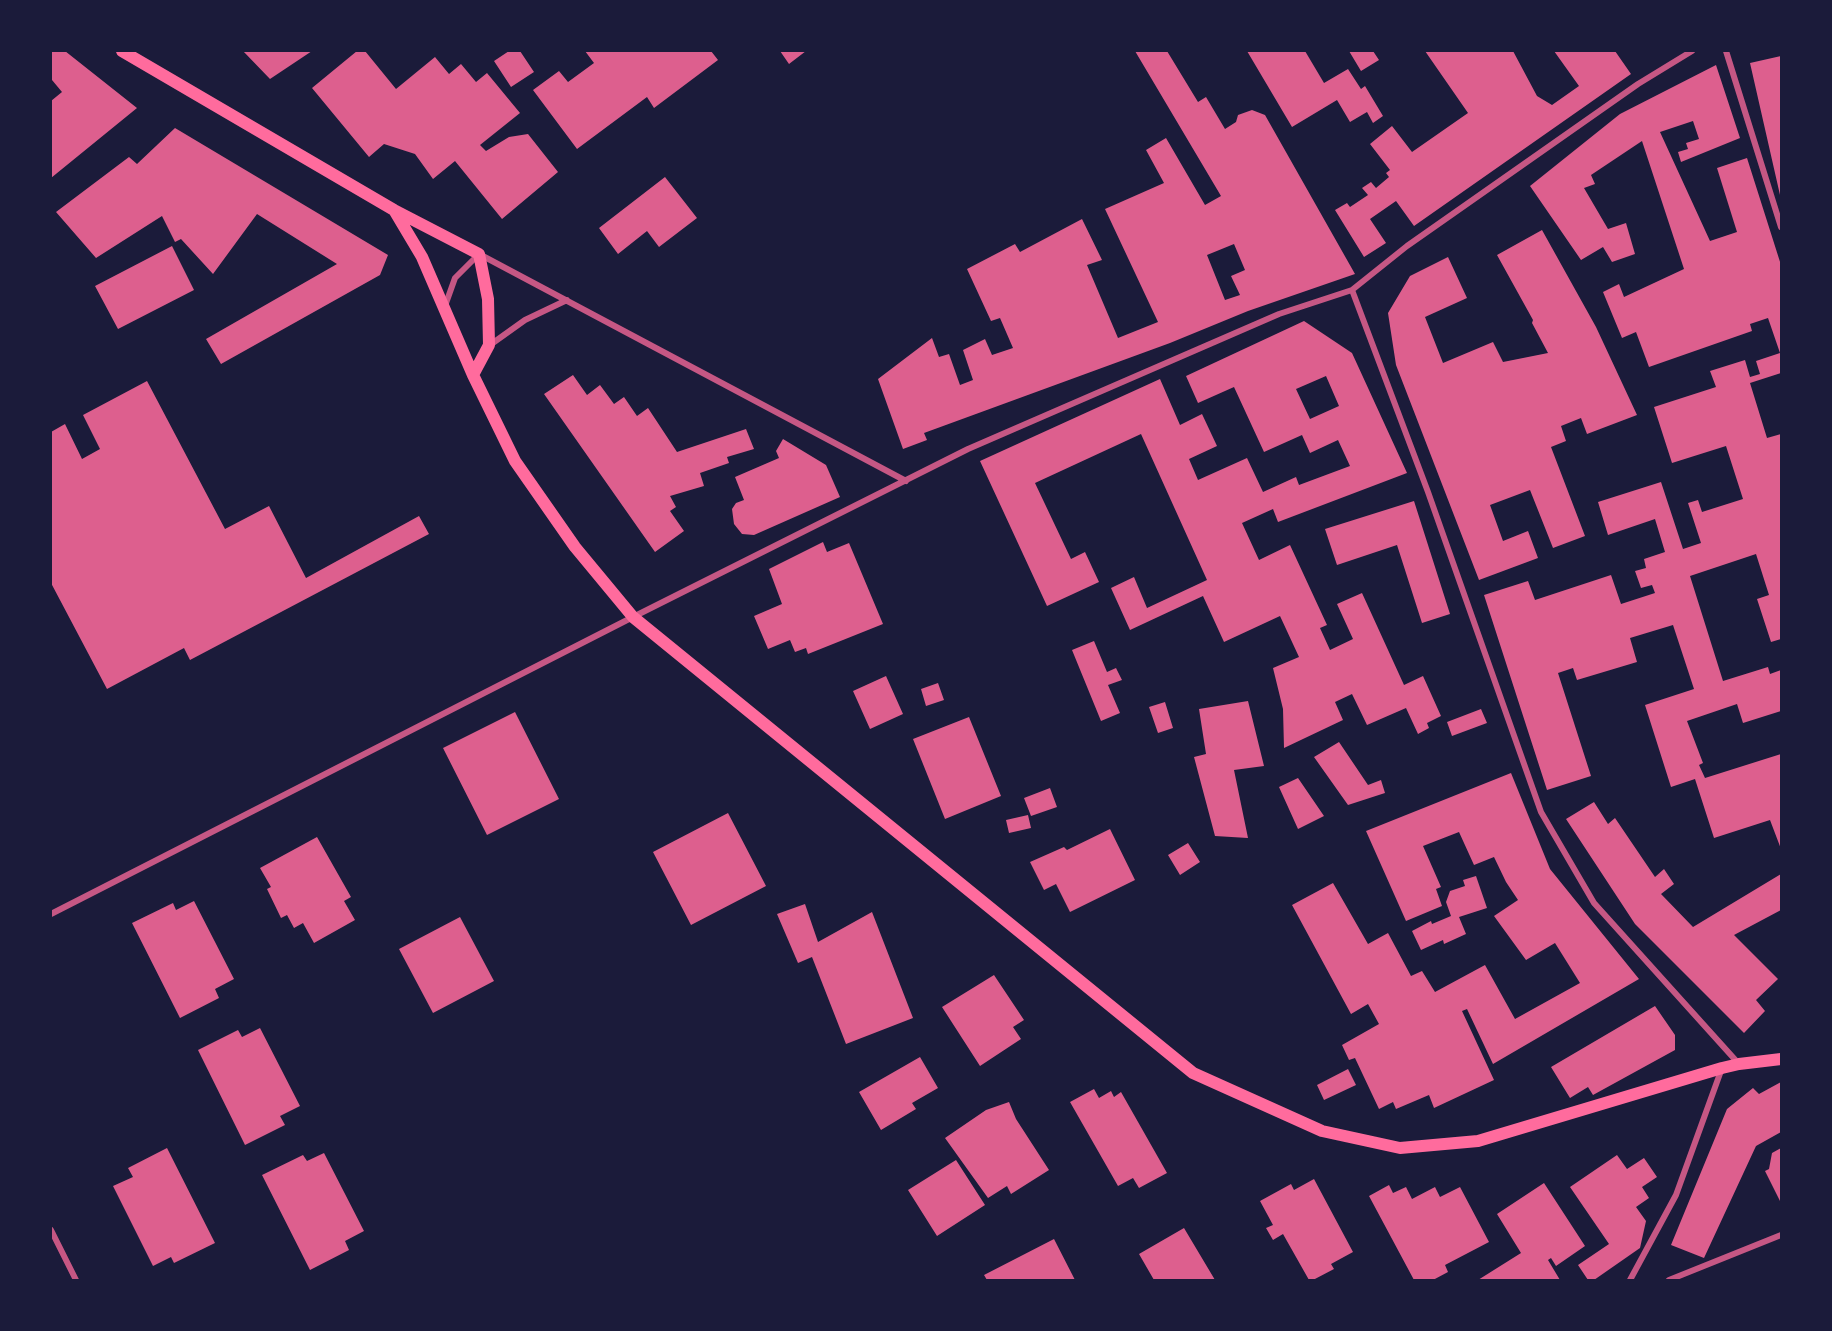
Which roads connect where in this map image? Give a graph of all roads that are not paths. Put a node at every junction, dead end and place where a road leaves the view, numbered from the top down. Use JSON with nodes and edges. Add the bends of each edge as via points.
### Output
{"nodes":[{"id":1,"x":122,"y":51,"type":"edge"},
{"id":2,"x":1692,"y":51,"type":"edge"},
{"id":3,"x":1726,"y":51,"type":"edge"},
{"id":4,"x":394,"y":210,"type":"junction"},
{"id":5,"x":1781,"y":227,"type":"edge"},
{"id":6,"x":479,"y":254,"type":"junction"},
{"id":7,"x":1352,"y":290,"type":"junction"},
{"id":8,"x":567,"y":300,"type":"junction"},
{"id":9,"x":445,"y":306,"type":"junction"},
{"id":10,"x":489,"y":345,"type":"junction"},
{"id":11,"x":473,"y":375,"type":"junction"},
{"id":12,"x":906,"y":482,"type":"junction"},
{"id":13,"x":633,"y":617,"type":"junction"},
{"id":14,"x":51,"y":914,"type":"edge"},
{"id":15,"x":1781,"y":1059,"type":"edge"},
{"id":16,"x":1739,"y":1064,"type":"junction"},
{"id":17,"x":1722,"y":1068,"type":"junction"},
{"id":18,"x":51,"y":1230,"type":"edge"},
{"id":19,"x":1781,"y":1235,"type":"edge"},
{"id":20,"x":76,"y":1280,"type":"edge"},
{"id":21,"x":1630,"y":1280,"type":"edge"},
{"id":22,"x":1669,"y":1280,"type":"edge"}],
"edges":[{"from":1,"to":4,"type":"main road"},
{"from":2,"to":7,"type":"street","via":[[1638,84],[1426,233]]},
{"from":3,"to":5,"type":"street"},
{"from":4,"to":6,"type":"main road"},
{"from":4,"to":9,"type":"main road"},
{"from":6,"to":8,"type":"street"},
{"from":6,"to":9,"type":"street","via":[[455,278]]},
{"from":6,"to":10,"type":"main road","via":[[488,299]]},
{"from":7,"to":12,"type":"street","via":[[1279,314],[968,449]]},
{"from":7,"to":16,"type":"street","via":[[1541,812],[1594,903]]},
{"from":8,"to":10,"type":"street","via":[[525,320]]},
{"from":8,"to":12,"type":"street"},
{"from":9,"to":11,"type":"main road"},
{"from":10,"to":11,"type":"main road"},
{"from":11,"to":13,"type":"main road","via":[[515,461],[574,547]]},
{"from":12,"to":13,"type":"street"},
{"from":13,"to":14,"type":"street"},
{"from":13,"to":17,"type":"main road","via":[[1193,1073],[1322,1131],[1401,1148],[1478,1141]]},
{"from":15,"to":16,"type":"main road"},
{"from":16,"to":17,"type":"main road"},
{"from":17,"to":21,"type":"street","via":[[1676,1195]]},
{"from":18,"to":20,"type":"street"},
{"from":19,"to":22,"type":"street"}]}
